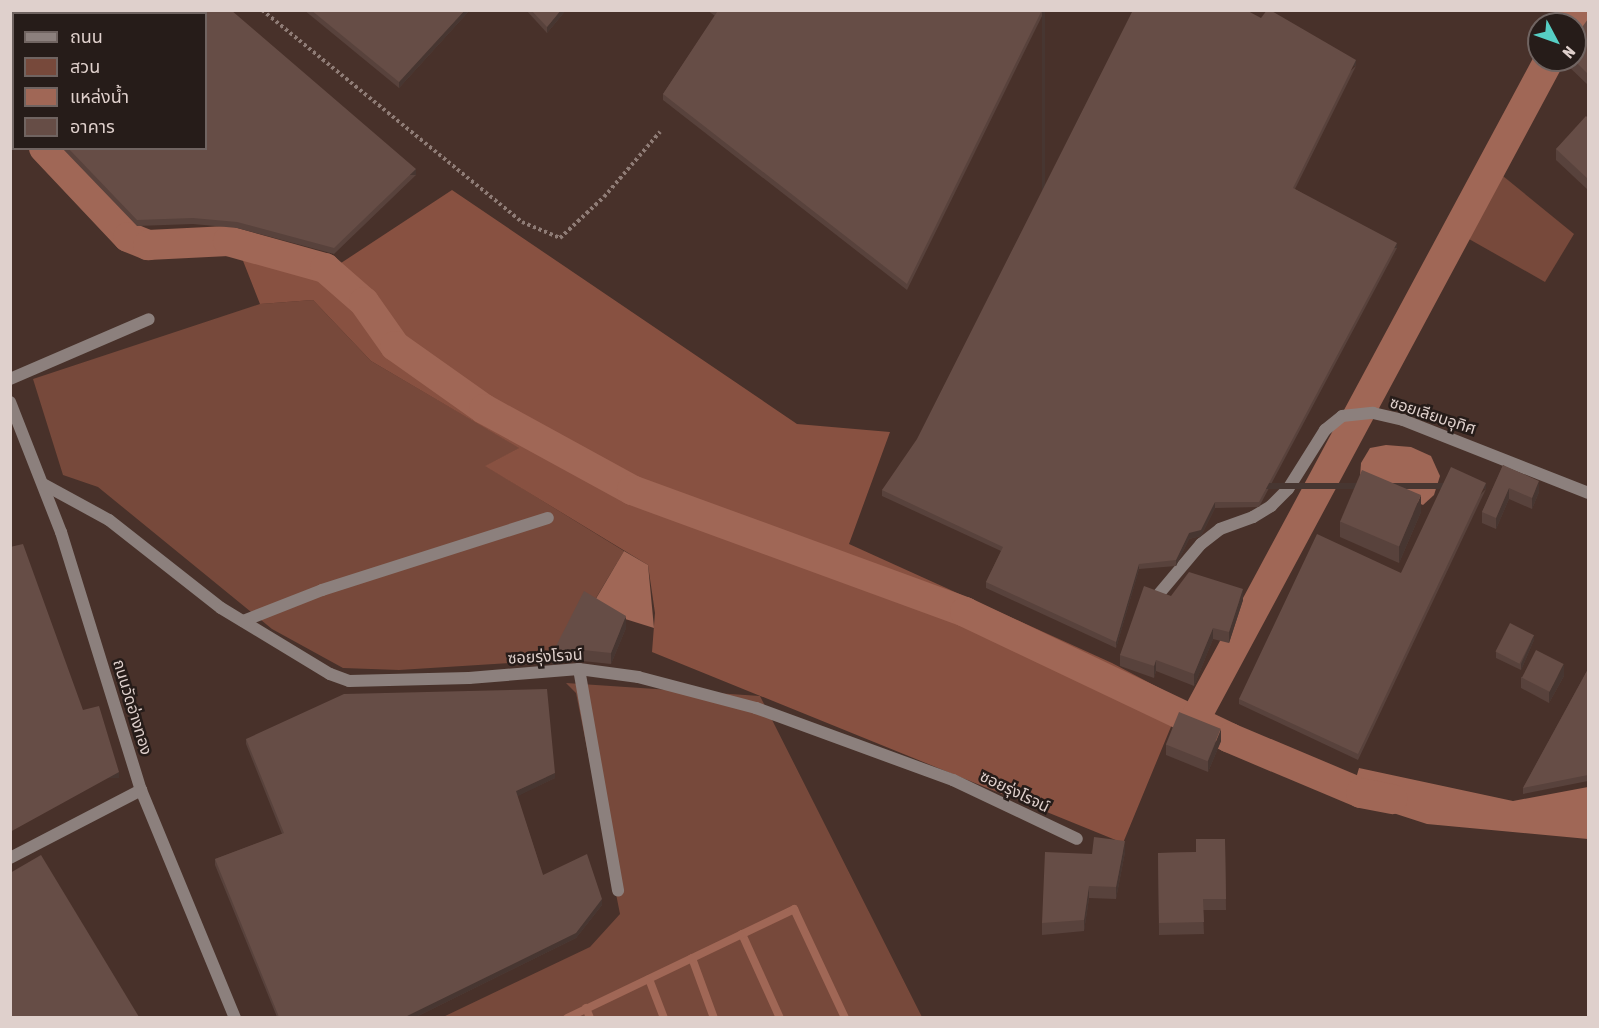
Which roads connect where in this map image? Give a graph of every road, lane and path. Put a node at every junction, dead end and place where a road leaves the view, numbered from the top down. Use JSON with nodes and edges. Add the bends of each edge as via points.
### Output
{"nodes":[{"id":1,"x":262,"y":10,"type":"edge"},
{"id":2,"x":660,"y":132,"type":"dead end"},
{"id":3,"x":149,"y":319,"type":"dead end"},
{"id":4,"x":10,"y":379,"type":"edge"},
{"id":5,"x":10,"y":402,"type":"edge"},
{"id":6,"x":43,"y":484,"type":"junction"},
{"id":7,"x":1588,"y":492,"type":"edge"},
{"id":8,"x":548,"y":518,"type":"dead end"},
{"id":9,"x":1158,"y":595,"type":"edge"},
{"id":10,"x":243,"y":621,"type":"junction"},
{"id":11,"x":579,"y":669,"type":"junction"},
{"id":12,"x":141,"y":790,"type":"junction"},
{"id":13,"x":1077,"y":839,"type":"dead end"},
{"id":14,"x":10,"y":858,"type":"edge"},
{"id":15,"x":618,"y":891,"type":"dead end"},
{"id":16,"x":235,"y":1017,"type":"edge"}],
"edges":[{"from":1,"to":2,"type":"path","via":[[522,222],[560,238],[604,197]]},
{"from":3,"to":4,"type":"street"},
{"from":5,"to":6,"type":"street","name":"ถนนวัดอ่างทอง"},
{"from":6,"to":10,"type":"street","name":"ซอยรุ่งโรจน์","via":[[109,520]]},
{"from":6,"to":12,"type":"street","name":"ถนนวัดอ่างทอง"},
{"from":7,"to":9,"type":"street","name":"ซอยเลียบอุทิศ","via":[[1476,446],[1373,413],[1342,416],[1325,430],[1288,489],[1271,506],[1220,529],[1201,544]]},
{"from":8,"to":10,"type":"street","via":[[322,590]]},
{"from":10,"to":11,"type":"street","name":"ซอยรุ่งโรจน์","via":[[330,674],[349,681],[469,678]]},
{"from":11,"to":13,"type":"street","name":"ซอยรุ่งโรจน์","via":[[638,677],[756,708],[953,780]]},
{"from":11,"to":15,"type":"street"},
{"from":12,"to":14,"type":"street"},
{"from":12,"to":16,"type":"street","name":"ถนนวัดอ่างทอง"}]}
